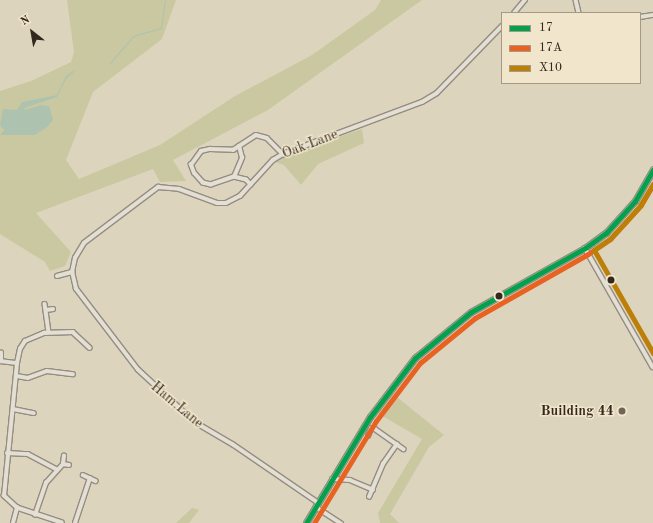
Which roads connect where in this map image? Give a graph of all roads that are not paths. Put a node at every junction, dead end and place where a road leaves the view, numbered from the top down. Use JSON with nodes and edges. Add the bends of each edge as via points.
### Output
{"nodes":[{"id":1,"x":525,"y":0,"type":"edge"},
{"id":2,"x":576,"y":0,"type":"edge"},
{"id":3,"x":515,"y":12,"type":"edge"},
{"id":4,"x":579,"y":12,"type":"edge"},
{"id":5,"x":653,"y":15,"type":"edge"},
{"id":6,"x":641,"y":17,"type":"edge"},
{"id":7,"x":501,"y":27,"type":"edge"},
{"id":8,"x":239,"y":146,"type":"junction"},
{"id":9,"x":283,"y":154,"type":"junction"},
{"id":10,"x":653,"y":170,"type":"edge"},
{"id":11,"x":234,"y":177,"type":"junction"},
{"id":12,"x":251,"y":185,"type":"junction"},
{"id":13,"x":585,"y":248,"type":"junction"},
{"id":14,"x":72,"y":272,"type":"junction"},
{"id":15,"x":57,"y":276,"type":"dead end"},
{"id":16,"x":45,"y":304,"type":"dead end"},
{"id":17,"x":53,"y":309,"type":"dead end"},
{"id":18,"x":46,"y":310,"type":"junction"},
{"id":19,"x":49,"y":332,"type":"junction"},
{"id":20,"x":90,"y":348,"type":"dead end"},
{"id":21,"x":1,"y":353,"type":"dead end"},
{"id":22,"x":0,"y":361,"type":"edge"},
{"id":23,"x":17,"y":363,"type":"junction"},
{"id":24,"x":653,"y":367,"type":"edge"},
{"id":25,"x":73,"y":374,"type":"dead end"},
{"id":26,"x":17,"y":376,"type":"junction"},
{"id":27,"x":12,"y":410,"type":"junction"},
{"id":28,"x":34,"y":412,"type":"dead end"},
{"id":29,"x":368,"y":436,"type":"dead end"},
{"id":30,"x":397,"y":444,"type":"junction"},
{"id":31,"x":404,"y":449,"type":"dead end"},
{"id":32,"x":7,"y":453,"type":"junction"},
{"id":33,"x":64,"y":456,"type":"dead end"},
{"id":34,"x":62,"y":464,"type":"junction"},
{"id":35,"x":69,"y":465,"type":"dead end"},
{"id":36,"x":56,"y":469,"type":"junction"},
{"id":37,"x":83,"y":475,"type":"dead end"},
{"id":38,"x":90,"y":478,"type":"junction"},
{"id":39,"x":332,"y":479,"type":"junction"},
{"id":40,"x":96,"y":480,"type":"dead end"},
{"id":41,"x":373,"y":490,"type":"junction"},
{"id":42,"x":369,"y":497,"type":"dead end"},
{"id":43,"x":317,"y":505,"type":"junction"},
{"id":44,"x":18,"y":508,"type":"junction"},
{"id":45,"x":35,"y":515,"type":"junction"},
{"id":46,"x":13,"y":523,"type":"edge"},
{"id":47,"x":62,"y":523,"type":"edge"},
{"id":48,"x":75,"y":523,"type":"edge"},
{"id":49,"x":306,"y":523,"type":"edge"},
{"id":50,"x":341,"y":523,"type":"edge"}],
"edges":[{"from":1,"to":3,"type":"street"},
{"from":2,"to":4,"type":"street"},
{"from":5,"to":6,"type":"street"},
{"from":7,"to":9,"type":"street","name":"Oak Lane","via":[[437,93],[422,102]]},
{"from":8,"to":9,"type":"street","via":[[251,137],[262,136]]},
{"from":8,"to":11,"type":"street","via":[[242,158]]},
{"from":8,"to":11,"type":"street","via":[[227,151],[201,151],[192,165],[194,173],[203,183],[211,185]]},
{"from":9,"to":12,"type":"street","name":"Oak Lane","via":[[273,160]]},
{"from":10,"to":13,"type":"main road","via":[[635,201],[606,233]]},
{"from":11,"to":12,"type":"street","via":[[246,180]]},
{"from":12,"to":14,"type":"street","name":"Oak Lane","via":[[240,196],[226,203],[217,203],[164,186],[154,189],[140,198],[133,208],[84,243],[75,258]]},
{"from":13,"to":24,"type":"street"},
{"from":13,"to":39,"type":"main road","via":[[471,312],[428,346],[385,395]]},
{"from":14,"to":15,"type":"street"},
{"from":14,"to":43,"type":"street","name":"Ham Lane","via":[[76,289],[129,360],[158,389],[194,422],[232,445]]},
{"from":16,"to":18,"type":"street"},
{"from":17,"to":18,"type":"street"},
{"from":18,"to":19,"type":"street"},
{"from":19,"to":20,"type":"street","via":[[73,332]]},
{"from":19,"to":23,"type":"street","via":[[28,338],[20,349]]},
{"from":21,"to":22,"type":"street"},
{"from":22,"to":23,"type":"street"},
{"from":23,"to":26,"type":"street"},
{"from":25,"to":26,"type":"street","via":[[47,371],[28,378]]},
{"from":26,"to":27,"type":"street"},
{"from":27,"to":28,"type":"street"},
{"from":27,"to":32,"type":"street"},
{"from":29,"to":30,"type":"street","via":[[371,429],[375,429]]},
{"from":30,"to":31,"type":"street"},
{"from":30,"to":41,"type":"street","via":[[385,461]]},
{"from":32,"to":36,"type":"street","via":[[28,454]]},
{"from":32,"to":44,"type":"street","via":[[3,493],[8,503]]},
{"from":33,"to":34,"type":"street"},
{"from":34,"to":35,"type":"street"},
{"from":34,"to":36,"type":"street"},
{"from":36,"to":45,"type":"street","via":[[46,482]]},
{"from":37,"to":38,"type":"street"},
{"from":38,"to":40,"type":"street"},
{"from":38,"to":48,"type":"street"},
{"from":39,"to":41,"type":"street","via":[[350,480]]},
{"from":39,"to":43,"type":"main road"},
{"from":41,"to":42,"type":"street"},
{"from":43,"to":49,"type":"main road"},
{"from":43,"to":50,"type":"street","name":"Ham Lane"},
{"from":44,"to":45,"type":"street"},
{"from":44,"to":46,"type":"street"},
{"from":45,"to":47,"type":"street"}]}
